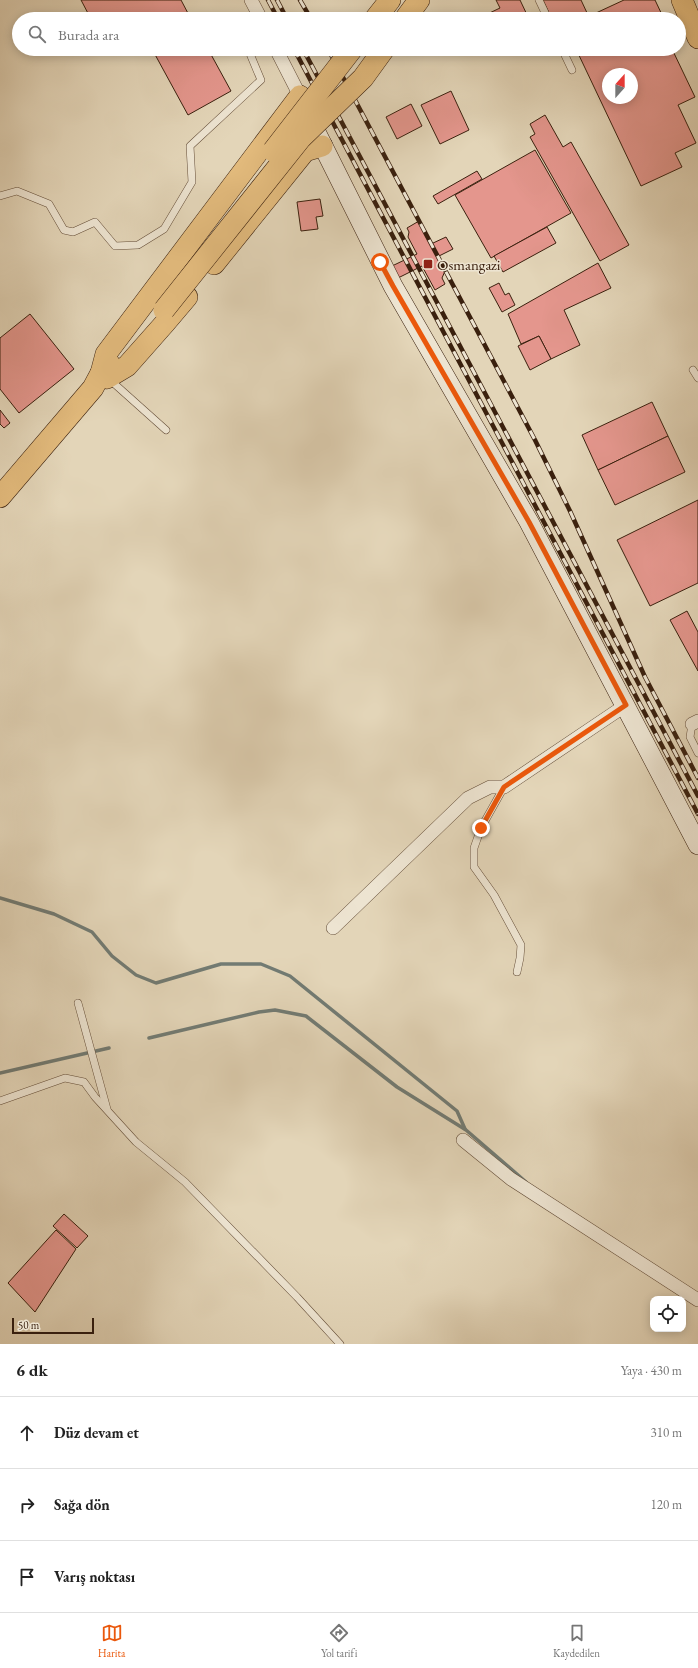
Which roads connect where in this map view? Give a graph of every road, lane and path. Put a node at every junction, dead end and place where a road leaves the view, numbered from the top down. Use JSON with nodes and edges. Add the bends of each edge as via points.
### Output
{"nodes":[{"id":1,"x":251,"y":0,"type":"edge"},
{"id":2,"x":375,"y":0,"type":"edge"},
{"id":3,"x":390,"y":0,"type":"edge"},
{"id":4,"x":419,"y":0,"type":"edge"},
{"id":5,"x":427,"y":0,"type":"edge"},
{"id":6,"x":539,"y":0,"type":"edge"},
{"id":7,"x":682,"y":0,"type":"edge"},
{"id":8,"x":257,"y":12,"type":"edge"},
{"id":9,"x":370,"y":12,"type":"edge"},
{"id":10,"x":381,"y":12,"type":"edge"},
{"id":11,"x":410,"y":12,"type":"edge"},
{"id":12,"x":419,"y":12,"type":"edge"},
{"id":13,"x":545,"y":12,"type":"edge"},
{"id":14,"x":698,"y":38,"type":"edge"},
{"id":15,"x":251,"y":56,"type":"edge"},
{"id":16,"x":280,"y":56,"type":"edge"},
{"id":17,"x":347,"y":56,"type":"edge"},
{"id":18,"x":379,"y":56,"type":"edge"},
{"id":19,"x":565,"y":56,"type":"edge"},
{"id":20,"x":572,"y":70,"type":"dead end"},
{"id":21,"x":300,"y":96,"type":"junction"},
{"id":22,"x":322,"y":146,"type":"junction"},
{"id":23,"x":0,"y":196,"type":"edge"},
{"id":24,"x":161,"y":307,"type":"junction"},
{"id":25,"x":693,"y":370,"type":"dead end"},
{"id":26,"x":698,"y":378,"type":"edge"},
{"id":27,"x":100,"y":380,"type":"junction"},
{"id":28,"x":166,"y":430,"type":"dead end"},
{"id":29,"x":0,"y":497,"type":"edge"},
{"id":30,"x":626,"y":705,"type":"junction"},
{"id":31,"x":695,"y":722,"type":"edge"},
{"id":32,"x":698,"y":753,"type":"edge"},
{"id":33,"x":504,"y":787,"type":"junction"},
{"id":34,"x":698,"y":845,"type":"edge"},
{"id":35,"x":333,"y":928,"type":"dead end"},
{"id":36,"x":517,"y":972,"type":"dead end"},
{"id":37,"x":78,"y":1003,"type":"dead end"},
{"id":38,"x":0,"y":1101,"type":"edge"},
{"id":39,"x":108,"y":1110,"type":"junction"},
{"id":40,"x":463,"y":1140,"type":"dead end"},
{"id":41,"x":698,"y":1300,"type":"edge"},
{"id":42,"x":340,"y":1344,"type":"edge"}],
"edges":[{"from":1,"to":8,"type":"street"},
{"from":2,"to":9,"type":"main road"},
{"from":3,"to":10,"type":"main road"},
{"from":4,"to":11,"type":"main road"},
{"from":5,"to":12,"type":"main road"},
{"from":6,"to":13,"type":"lane"},
{"from":7,"to":14,"type":"main road"},
{"from":15,"to":23,"type":"lane","via":[[261,80],[190,146],[192,182],[164,229],[138,245],[115,246],[95,222],[73,232],[64,230],[49,204],[17,191]]},
{"from":16,"to":21,"type":"street"},
{"from":17,"to":24,"type":"main road","bridge":true},
{"from":18,"to":24,"type":"main road","bridge":true,"via":[[364,78],[302,138]]},
{"from":19,"to":20,"type":"lane"},
{"from":21,"to":22,"type":"main road"},
{"from":21,"to":27,"type":"main road","via":[[106,354]]},
{"from":22,"to":27,"type":"main road","via":[[306,151],[165,323],[126,366]]},
{"from":22,"to":30,"type":"main road","via":[[393,286],[529,522]]},
{"from":24,"to":27,"type":"main road"},
{"from":25,"to":26,"type":"lane"},
{"from":27,"to":28,"type":"lane"},
{"from":27,"to":29,"type":"main road"},
{"from":30,"to":33,"type":"street"},
{"from":30,"to":34,"type":"main road"},
{"from":31,"to":32,"type":"lane","via":[[690,737]]},
{"from":33,"to":35,"type":"street","via":[[490,787],[468,798]]},
{"from":33,"to":36,"type":"lane","via":[[481,828],[474,848],[474,867],[494,895],[521,945]]},
{"from":37,"to":39,"type":"lane"},
{"from":38,"to":39,"type":"lane","via":[[65,1078],[84,1082]]},
{"from":39,"to":42,"type":"lane","via":[[136,1142],[185,1182]]},
{"from":40,"to":41,"type":"street","via":[[511,1178]]}]}
